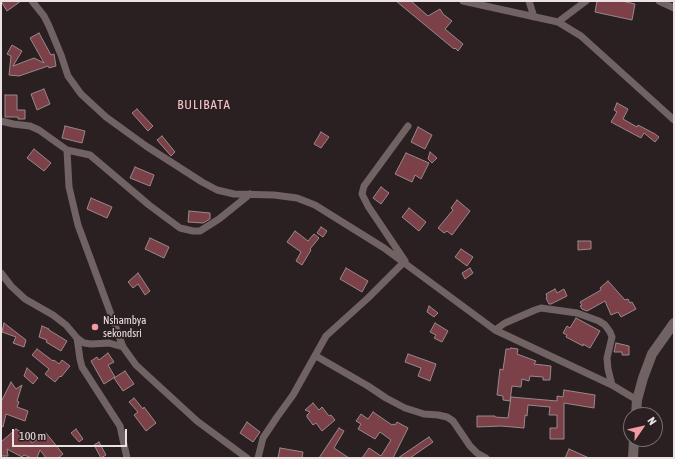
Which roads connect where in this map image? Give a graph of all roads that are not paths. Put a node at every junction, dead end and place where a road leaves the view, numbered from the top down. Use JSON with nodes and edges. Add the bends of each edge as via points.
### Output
{"nodes":[{"id":1,"x":32,"y":1,"type":"edge"},
{"id":2,"x":463,"y":1,"type":"edge"},
{"id":3,"x":529,"y":1,"type":"edge"},
{"id":4,"x":586,"y":1,"type":"edge"},
{"id":5,"x":659,"y":1,"type":"edge"},
{"id":6,"x":674,"y":8,"type":"edge"},
{"id":7,"x":534,"y":17,"type":"junction"},
{"id":8,"x":558,"y":22,"type":"junction"},
{"id":9,"x":674,"y":120,"type":"edge"},
{"id":10,"x":1,"y":121,"type":"edge"},
{"id":11,"x":408,"y":126,"type":"dead end"},
{"id":12,"x":67,"y":150,"type":"junction"},
{"id":13,"x":250,"y":194,"type":"junction"},
{"id":14,"x":405,"y":263,"type":"junction"},
{"id":15,"x":1,"y":273,"type":"edge"},
{"id":16,"x":674,"y":323,"type":"edge"},
{"id":17,"x":495,"y":330,"type":"junction"},
{"id":18,"x":77,"y":338,"type":"junction"},
{"id":19,"x":123,"y":347,"type":"junction"},
{"id":20,"x":316,"y":356,"type":"junction"},
{"id":21,"x":612,"y":385,"type":"junction"},
{"id":22,"x":637,"y":400,"type":"junction"},
{"id":23,"x":637,"y":407,"type":"edge"},
{"id":24,"x":634,"y":447,"type":"edge"},
{"id":25,"x":127,"y":458,"type":"edge"},
{"id":26,"x":247,"y":458,"type":"edge"},
{"id":27,"x":258,"y":458,"type":"edge"},
{"id":28,"x":486,"y":458,"type":"edge"},
{"id":29,"x":633,"y":458,"type":"edge"}],
"edges":[{"from":1,"to":13,"type":"street","via":[[49,26],[68,76],[93,105],[122,129],[202,182],[224,192]]},
{"from":2,"to":7,"type":"street"},
{"from":3,"to":7,"type":"street"},
{"from":4,"to":8,"type":"street"},
{"from":5,"to":6,"type":"street"},
{"from":7,"to":8,"type":"street"},
{"from":8,"to":9,"type":"street","via":[[581,36]]},
{"from":10,"to":12,"type":"street","via":[[30,126]]},
{"from":11,"to":14,"type":"street","via":[[364,186],[362,194]]},
{"from":12,"to":13,"type":"street","via":[[90,155],[180,228],[200,230],[219,219]]},
{"from":12,"to":19,"type":"street","via":[[69,187],[78,225]]},
{"from":13,"to":14,"type":"street","via":[[297,198],[315,205]]},
{"from":14,"to":17,"type":"street"},
{"from":14,"to":20,"type":"street","via":[[326,336]]},
{"from":15,"to":18,"type":"street","via":[[25,299],[53,315]]},
{"from":16,"to":22,"type":"main road","via":[[652,354]]},
{"from":17,"to":21,"type":"street"},
{"from":17,"to":21,"type":"street","via":[[505,323],[541,308],[577,313],[599,321],[605,325],[612,337],[607,358]]},
{"from":18,"to":19,"type":"street","via":[[84,343],[109,343]]},
{"from":18,"to":25,"type":"street","via":[[82,367],[120,426]]},
{"from":19,"to":26,"type":"street","via":[[136,365],[197,421]]},
{"from":20,"to":27,"type":"street","via":[[263,438]]},
{"from":20,"to":28,"type":"street","via":[[405,408],[447,417],[453,421],[470,446]]},
{"from":21,"to":22,"type":"street"},
{"from":22,"to":23,"type":"main road"},
{"from":24,"to":29,"type":"main road"}]}
